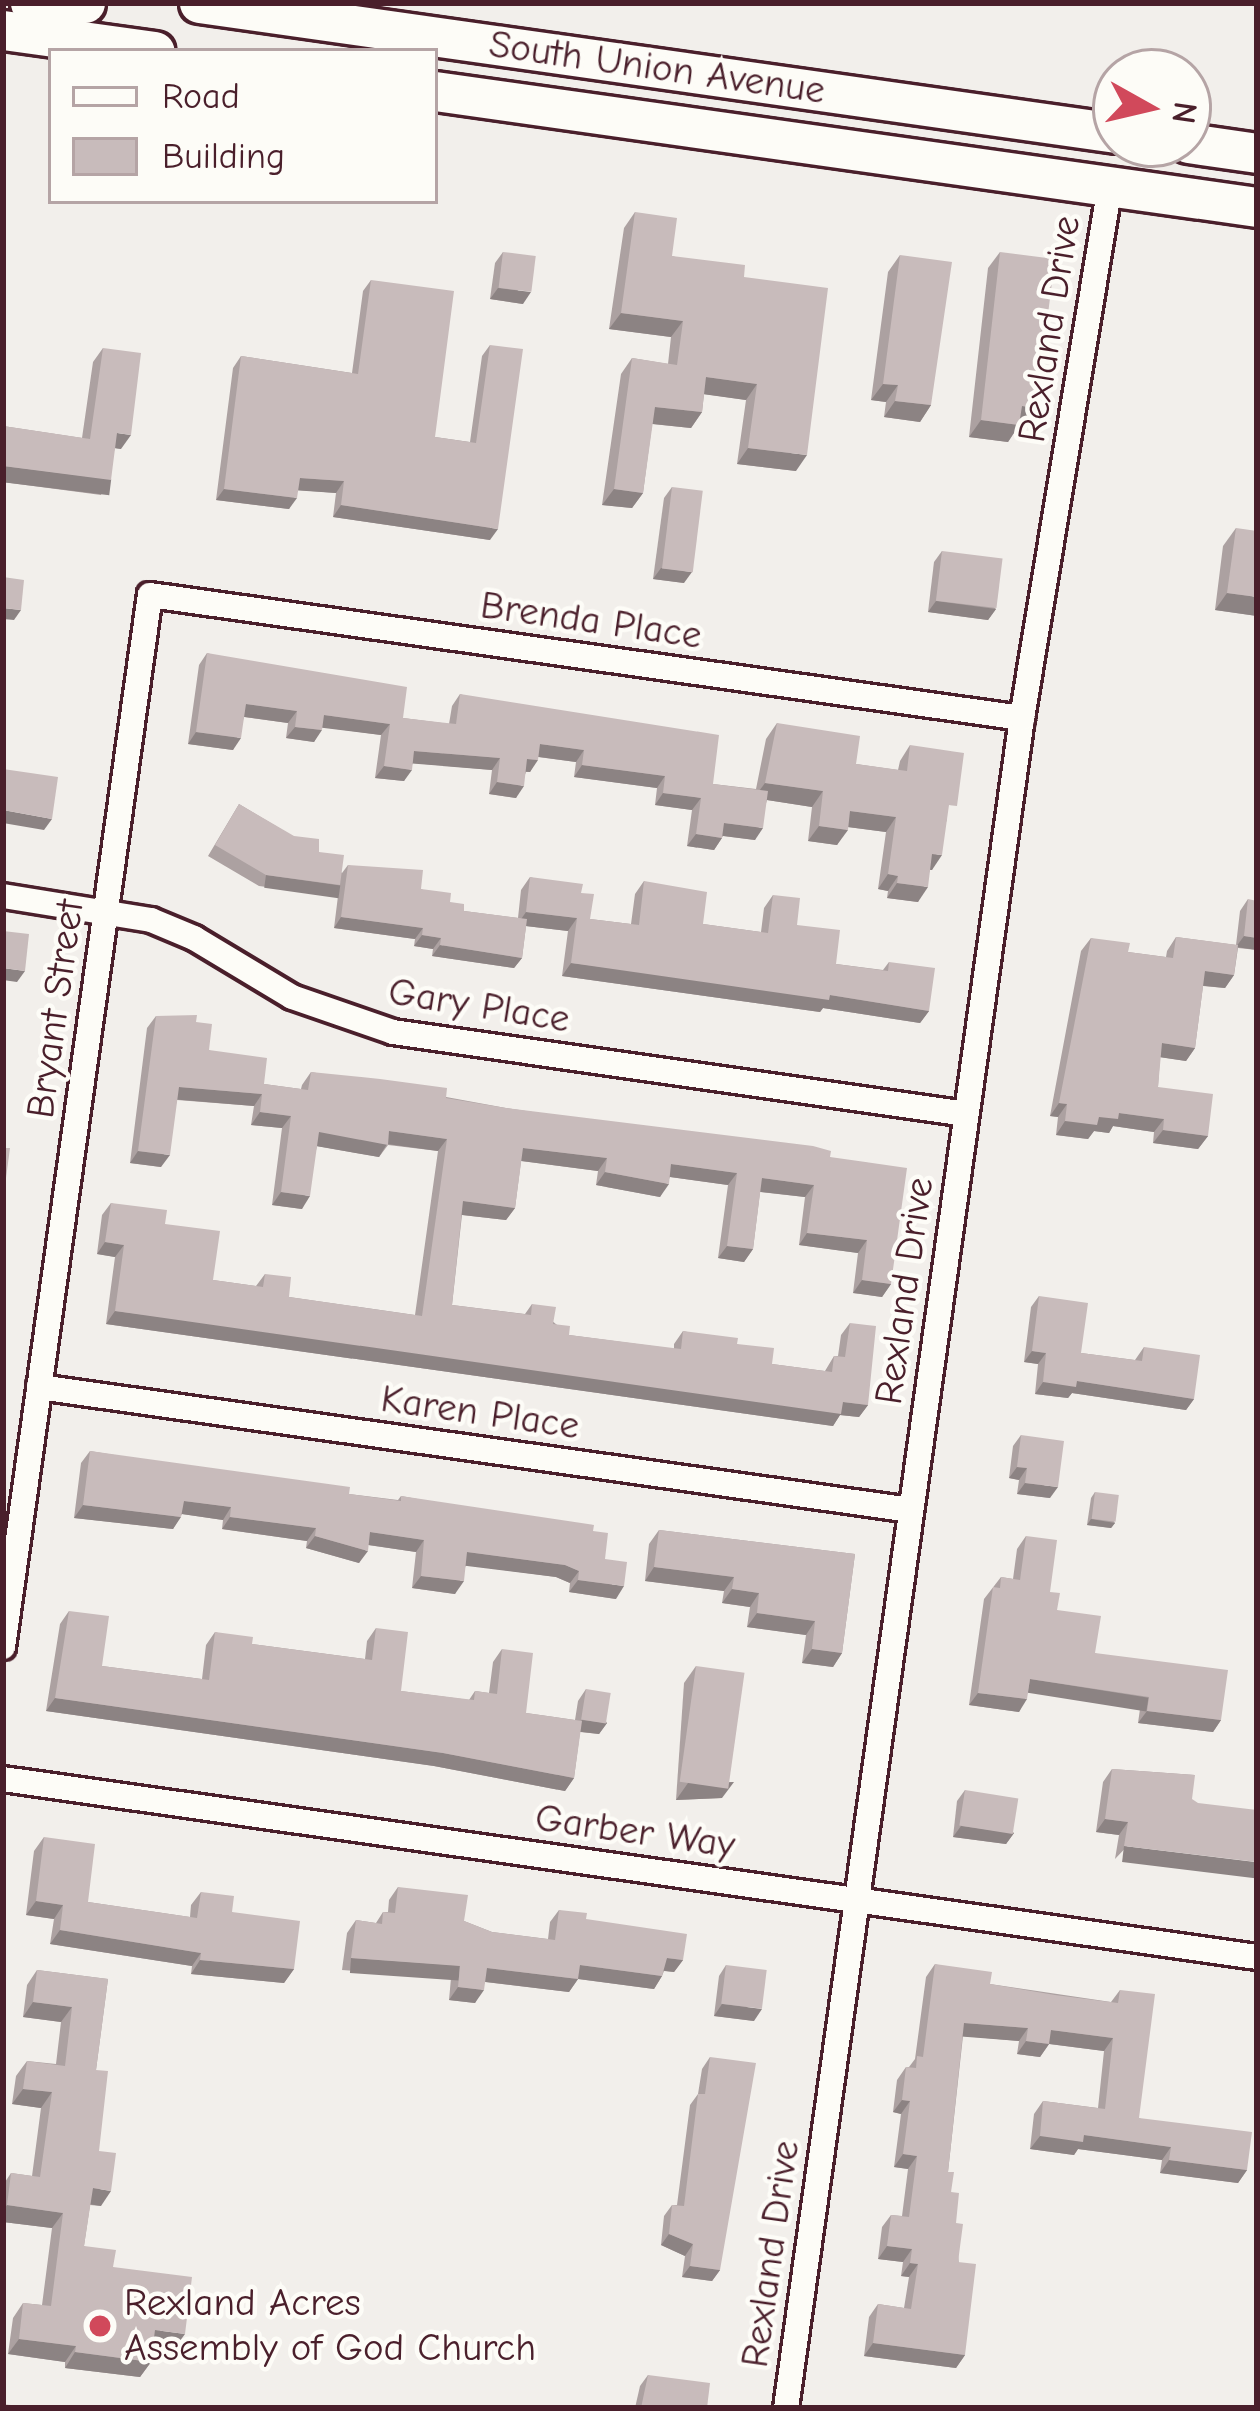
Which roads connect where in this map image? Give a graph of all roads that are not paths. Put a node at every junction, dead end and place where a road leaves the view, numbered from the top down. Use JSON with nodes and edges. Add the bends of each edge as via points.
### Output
{"nodes":[{"id":1,"x":30,"y":3,"type":"edge"},
{"id":2,"x":85,"y":3,"type":"edge"},
{"id":3,"x":199,"y":3,"type":"edge"},
{"id":4,"x":3,"y":29,"type":"edge"},
{"id":5,"x":134,"y":48,"type":"edge"},
{"id":6,"x":438,"y":91,"type":"edge"},
{"id":7,"x":1092,"y":130,"type":"edge"},
{"id":8,"x":773,"y":139,"type":"junction"},
{"id":9,"x":1212,"y":146,"type":"edge"},
{"id":10,"x":1257,"y":153,"type":"edge"},
{"id":11,"x":1092,"y":155,"type":"edge"},
{"id":12,"x":1257,"y":180,"type":"edge"},
{"id":13,"x":1110,"y":186,"type":"junction"},
{"id":14,"x":1257,"y":207,"type":"edge"},
{"id":15,"x":150,"y":595,"type":"joint"},
{"id":16,"x":1022,"y":718,"type":"junction"},
{"id":17,"x":3,"y":896,"type":"edge"},
{"id":18,"x":106,"y":910,"type":"junction"},
{"id":19,"x":966,"y":1114,"type":"junction"},
{"id":20,"x":39,"y":1387,"type":"junction"},
{"id":21,"x":911,"y":1510,"type":"junction"},
{"id":22,"x":3,"y":1647,"type":"edge"},
{"id":23,"x":3,"y":1779,"type":"edge"},
{"id":24,"x":857,"y":1900,"type":"junction"},
{"id":25,"x":1257,"y":1957,"type":"edge"},
{"id":26,"x":786,"y":2408,"type":"edge"}],
"edges":[{"from":1,"to":2,"type":"main road"},
{"from":3,"to":7,"type":"main road","name":"South Union Avenue"},
{"from":4,"to":5,"type":"main road"},
{"from":6,"to":8,"type":"main road","name":"South Union Avenue"},
{"from":8,"to":11,"type":"main road","via":[[859,126]]},
{"from":8,"to":13,"type":"main road","name":"South Union Avenue"},
{"from":9,"to":10,"type":"main road"},
{"from":12,"to":13,"type":"main road","via":[[1136,167]]},
{"from":13,"to":14,"type":"main road","name":"South Union Avenue"},
{"from":13,"to":16,"type":"street","name":"Rexland Drive"},
{"from":15,"to":16,"type":"street","name":"Brenda Place"},
{"from":15,"to":18,"type":"street","name":"Bryant Street"},
{"from":16,"to":19,"type":"street","name":"Rexland Drive"},
{"from":17,"to":18,"type":"street","name":"Gary Place"},
{"from":18,"to":19,"type":"street","name":"Gary Place","via":[[152,920],[292,998],[393,1032]]},
{"from":18,"to":20,"type":"street","name":"Bryant Street"},
{"from":19,"to":21,"type":"street","name":"Rexland Drive"},
{"from":20,"to":21,"type":"street","name":"Karen Place"},
{"from":20,"to":22,"type":"street","name":"Bryant Street"},
{"from":21,"to":24,"type":"street","name":"Rexland Drive"},
{"from":23,"to":24,"type":"street","name":"Garber Way"},
{"from":24,"to":25,"type":"street","name":"Garber Way"},
{"from":24,"to":26,"type":"street","name":"Rexland Drive"}]}
